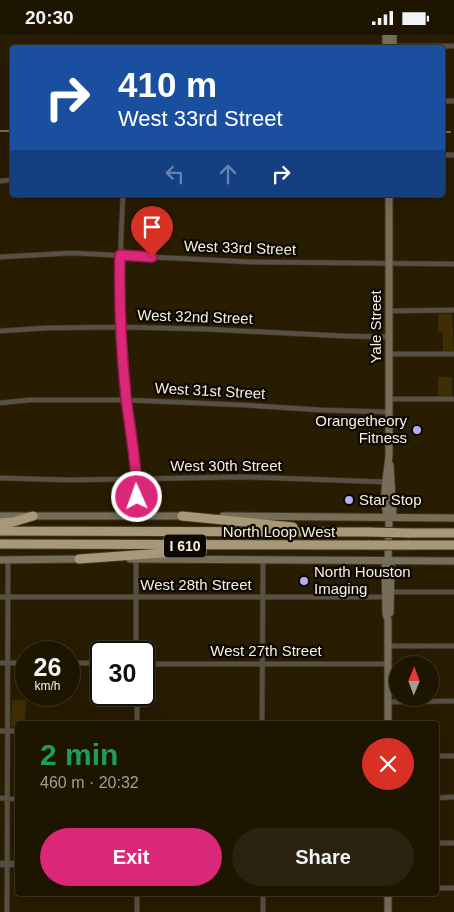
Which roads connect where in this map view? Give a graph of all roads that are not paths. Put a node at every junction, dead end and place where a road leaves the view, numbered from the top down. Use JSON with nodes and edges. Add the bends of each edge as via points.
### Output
{"nodes":[{"id":1,"x":123,"y":197,"type":"edge"},
{"id":2,"x":389,"y":197,"type":"edge"},
{"id":3,"x":120,"y":255,"type":"junction"},
{"id":4,"x":0,"y":257,"type":"edge"},
{"id":5,"x":390,"y":263,"type":"junction"},
{"id":6,"x":454,"y":264,"type":"edge"},
{"id":7,"x":454,"y":310,"type":"edge"},
{"id":8,"x":390,"y":311,"type":"junction"},
{"id":9,"x":121,"y":327,"type":"junction"},
{"id":10,"x":0,"y":331,"type":"edge"},
{"id":11,"x":390,"y":337,"type":"junction"},
{"id":12,"x":454,"y":354,"type":"edge"},
{"id":13,"x":390,"y":355,"type":"junction"},
{"id":14,"x":389,"y":399,"type":"junction"},
{"id":15,"x":454,"y":399,"type":"edge"},
{"id":16,"x":127,"y":400,"type":"junction"},
{"id":17,"x":0,"y":403,"type":"edge"},
{"id":18,"x":389,"y":412,"type":"junction"},
{"id":19,"x":0,"y":478,"type":"edge"},
{"id":20,"x":136,"y":478,"type":"junction"},
{"id":21,"x":388,"y":483,"type":"junction"},
{"id":22,"x":0,"y":516,"type":"edge"},
{"id":23,"x":33,"y":516,"type":"junction"},
{"id":24,"x":182,"y":516,"type":"junction"},
{"id":25,"x":137,"y":517,"type":"junction"},
{"id":26,"x":389,"y":518,"type":"junction"},
{"id":27,"x":454,"y":518,"type":"edge"},
{"id":28,"x":0,"y":523,"type":"edge"},
{"id":29,"x":0,"y":531,"type":"edge"},
{"id":30,"x":308,"y":532,"type":"junction"},
{"id":31,"x":454,"y":533,"type":"edge"},
{"id":32,"x":0,"y":544,"type":"edge"},
{"id":33,"x":454,"y":545,"type":"edge"},
{"id":34,"x":256,"y":546,"type":"junction"},
{"id":35,"x":80,"y":559,"type":"junction"},
{"id":36,"x":136,"y":559,"type":"junction"},
{"id":37,"x":0,"y":560,"type":"edge"},
{"id":38,"x":8,"y":560,"type":"junction"},
{"id":39,"x":263,"y":560,"type":"junction"},
{"id":40,"x":388,"y":561,"type":"junction"},
{"id":41,"x":454,"y":561,"type":"edge"},
{"id":42,"x":454,"y":592,"type":"edge"},
{"id":43,"x":388,"y":595,"type":"junction"},
{"id":44,"x":0,"y":597,"type":"edge"},
{"id":45,"x":8,"y":597,"type":"junction"},
{"id":46,"x":136,"y":597,"type":"junction"},
{"id":47,"x":262,"y":597,"type":"junction"},
{"id":48,"x":136,"y":641,"type":"edge"},
{"id":49,"x":388,"y":646,"type":"junction"},
{"id":50,"x":454,"y":647,"type":"edge"},
{"id":51,"x":0,"y":663,"type":"edge"},
{"id":52,"x":8,"y":663,"type":"junction"},
{"id":53,"x":15,"y":663,"type":"edge"},
{"id":54,"x":155,"y":663,"type":"edge"},
{"id":55,"x":262,"y":664,"type":"junction"},
{"id":56,"x":388,"y":664,"type":"junction"},
{"id":57,"x":454,"y":701,"type":"edge"},
{"id":58,"x":388,"y":702,"type":"junction"},
{"id":59,"x":137,"y":706,"type":"edge"},
{"id":60,"x":137,"y":721,"type":"edge"},
{"id":61,"x":262,"y":721,"type":"edge"},
{"id":62,"x":388,"y":721,"type":"edge"},
{"id":63,"x":0,"y":731,"type":"edge"},
{"id":64,"x":8,"y":731,"type":"junction"},
{"id":65,"x":15,"y":731,"type":"edge"},
{"id":66,"x":439,"y":756,"type":"edge"},
{"id":67,"x":454,"y":756,"type":"edge"},
{"id":68,"x":0,"y":797,"type":"edge"},
{"id":69,"x":439,"y":797,"type":"edge"},
{"id":70,"x":454,"y":797,"type":"edge"},
{"id":71,"x":8,"y":798,"type":"junction"},
{"id":72,"x":15,"y":799,"type":"edge"},
{"id":73,"x":439,"y":843,"type":"edge"},
{"id":74,"x":454,"y":843,"type":"edge"},
{"id":75,"x":0,"y":864,"type":"edge"},
{"id":76,"x":8,"y":864,"type":"junction"},
{"id":77,"x":15,"y":864,"type":"edge"},
{"id":78,"x":439,"y":889,"type":"edge"},
{"id":79,"x":454,"y":889,"type":"edge"},
{"id":80,"x":136,"y":896,"type":"edge"},
{"id":81,"x":263,"y":896,"type":"edge"},
{"id":82,"x":388,"y":896,"type":"edge"},
{"id":83,"x":7,"y":912,"type":"edge"},
{"id":84,"x":137,"y":912,"type":"edge"},
{"id":85,"x":263,"y":912,"type":"edge"},
{"id":86,"x":388,"y":912,"type":"edge"}],
"edges":[{"from":1,"to":3,"type":"street"},
{"from":2,"to":5,"type":"main road","name":"Yale Street"},
{"from":3,"to":4,"type":"street","name":"West 33rd Street","via":[[51,253]]},
{"from":3,"to":5,"type":"street","name":"West 33rd Street","via":[[226,261]]},
{"from":3,"to":9,"type":"street"},
{"from":5,"to":6,"type":"street","name":"West 33rd Street"},
{"from":5,"to":8,"type":"main road","name":"Yale Street"},
{"from":7,"to":8,"type":"street"},
{"from":8,"to":11,"type":"main road","name":"Yale Street"},
{"from":9,"to":10,"type":"street","name":"West 32nd Street"},
{"from":9,"to":11,"type":"street","name":"West 32nd Street"},
{"from":9,"to":16,"type":"street"},
{"from":11,"to":13,"type":"main road","name":"Yale Street"},
{"from":12,"to":13,"type":"street"},
{"from":13,"to":14,"type":"main road","name":"Yale Street"},
{"from":14,"to":15,"type":"street"},
{"from":14,"to":18,"type":"main road","name":"Yale Street"},
{"from":16,"to":17,"type":"street","name":"West 31st Street"},
{"from":16,"to":18,"type":"street","name":"West 31st Street"},
{"from":16,"to":20,"type":"street"},
{"from":18,"to":21,"type":"main road","name":"Yale Street"},
{"from":19,"to":20,"type":"street","name":"West 30th Street"},
{"from":20,"to":21,"type":"street","name":"West 30th Street","via":[[244,477]]},
{"from":20,"to":25,"type":"street"},
{"from":21,"to":26,"type":"main road","name":"Yale Street","via":[[385,513]]},
{"from":22,"to":23,"type":"main road"},
{"from":23,"to":25,"type":"main road"},
{"from":23,"to":28,"type":"highway"},
{"from":24,"to":25,"type":"main road"},
{"from":24,"to":26,"type":"main road"},
{"from":24,"to":30,"type":"highway","via":[[291,527]]},
{"from":26,"to":27,"type":"main road"},
{"from":26,"to":40,"type":"main road","name":"Yale Street"},
{"from":29,"to":30,"type":"highway","name":"North Loop West","number":"I 610"},
{"from":30,"to":31,"type":"highway","name":"North Loop West","number":"I 610","bridge":true},
{"from":32,"to":34,"type":"highway","name":"North Loop West","number":"I 610"},
{"from":33,"to":34,"type":"highway","name":"North Loop West","number":"I 610","bridge":true},
{"from":34,"to":35,"type":"highway"},
{"from":35,"to":36,"type":"main road"},
{"from":35,"to":38,"type":"main road"},
{"from":36,"to":39,"type":"main road"},
{"from":36,"to":46,"type":"street"},
{"from":37,"to":38,"type":"main road"},
{"from":38,"to":45,"type":"street"},
{"from":39,"to":40,"type":"main road"},
{"from":39,"to":47,"type":"street"},
{"from":40,"to":41,"type":"main road"},
{"from":40,"to":43,"type":"main road","name":"Yale Street","via":[[384,566]]},
{"from":42,"to":43,"type":"street","name":"West 28th Street"},
{"from":43,"to":47,"type":"street","name":"West 28th Street"},
{"from":43,"to":49,"type":"main road","name":"Yale Street"},
{"from":44,"to":45,"type":"street","name":"West 28th Street"},
{"from":45,"to":46,"type":"street","name":"West 28th Street"},
{"from":45,"to":52,"type":"street"},
{"from":46,"to":47,"type":"street","name":"West 28th Street"},
{"from":46,"to":48,"type":"street"},
{"from":47,"to":55,"type":"street"},
{"from":49,"to":50,"type":"street"},
{"from":49,"to":56,"type":"main road","name":"Yale Street"},
{"from":51,"to":52,"type":"street"},
{"from":52,"to":53,"type":"street"},
{"from":52,"to":64,"type":"street"},
{"from":54,"to":55,"type":"street","name":"West 27th Street"},
{"from":55,"to":56,"type":"street","name":"West 27th Street"},
{"from":55,"to":61,"type":"street"},
{"from":56,"to":58,"type":"main road","name":"Yale Street"},
{"from":57,"to":58,"type":"street"},
{"from":58,"to":62,"type":"main road","name":"Yale Street"},
{"from":59,"to":60,"type":"street"},
{"from":63,"to":64,"type":"street"},
{"from":64,"to":65,"type":"street"},
{"from":64,"to":71,"type":"street"},
{"from":66,"to":67,"type":"street"},
{"from":68,"to":71,"type":"street"},
{"from":69,"to":70,"type":"street"},
{"from":71,"to":72,"type":"street"},
{"from":71,"to":76,"type":"street"},
{"from":73,"to":74,"type":"street"},
{"from":75,"to":76,"type":"street"},
{"from":76,"to":77,"type":"street"},
{"from":76,"to":83,"type":"street"},
{"from":78,"to":79,"type":"street"},
{"from":80,"to":84,"type":"street"},
{"from":81,"to":85,"type":"street"},
{"from":82,"to":86,"type":"main road"}]}
